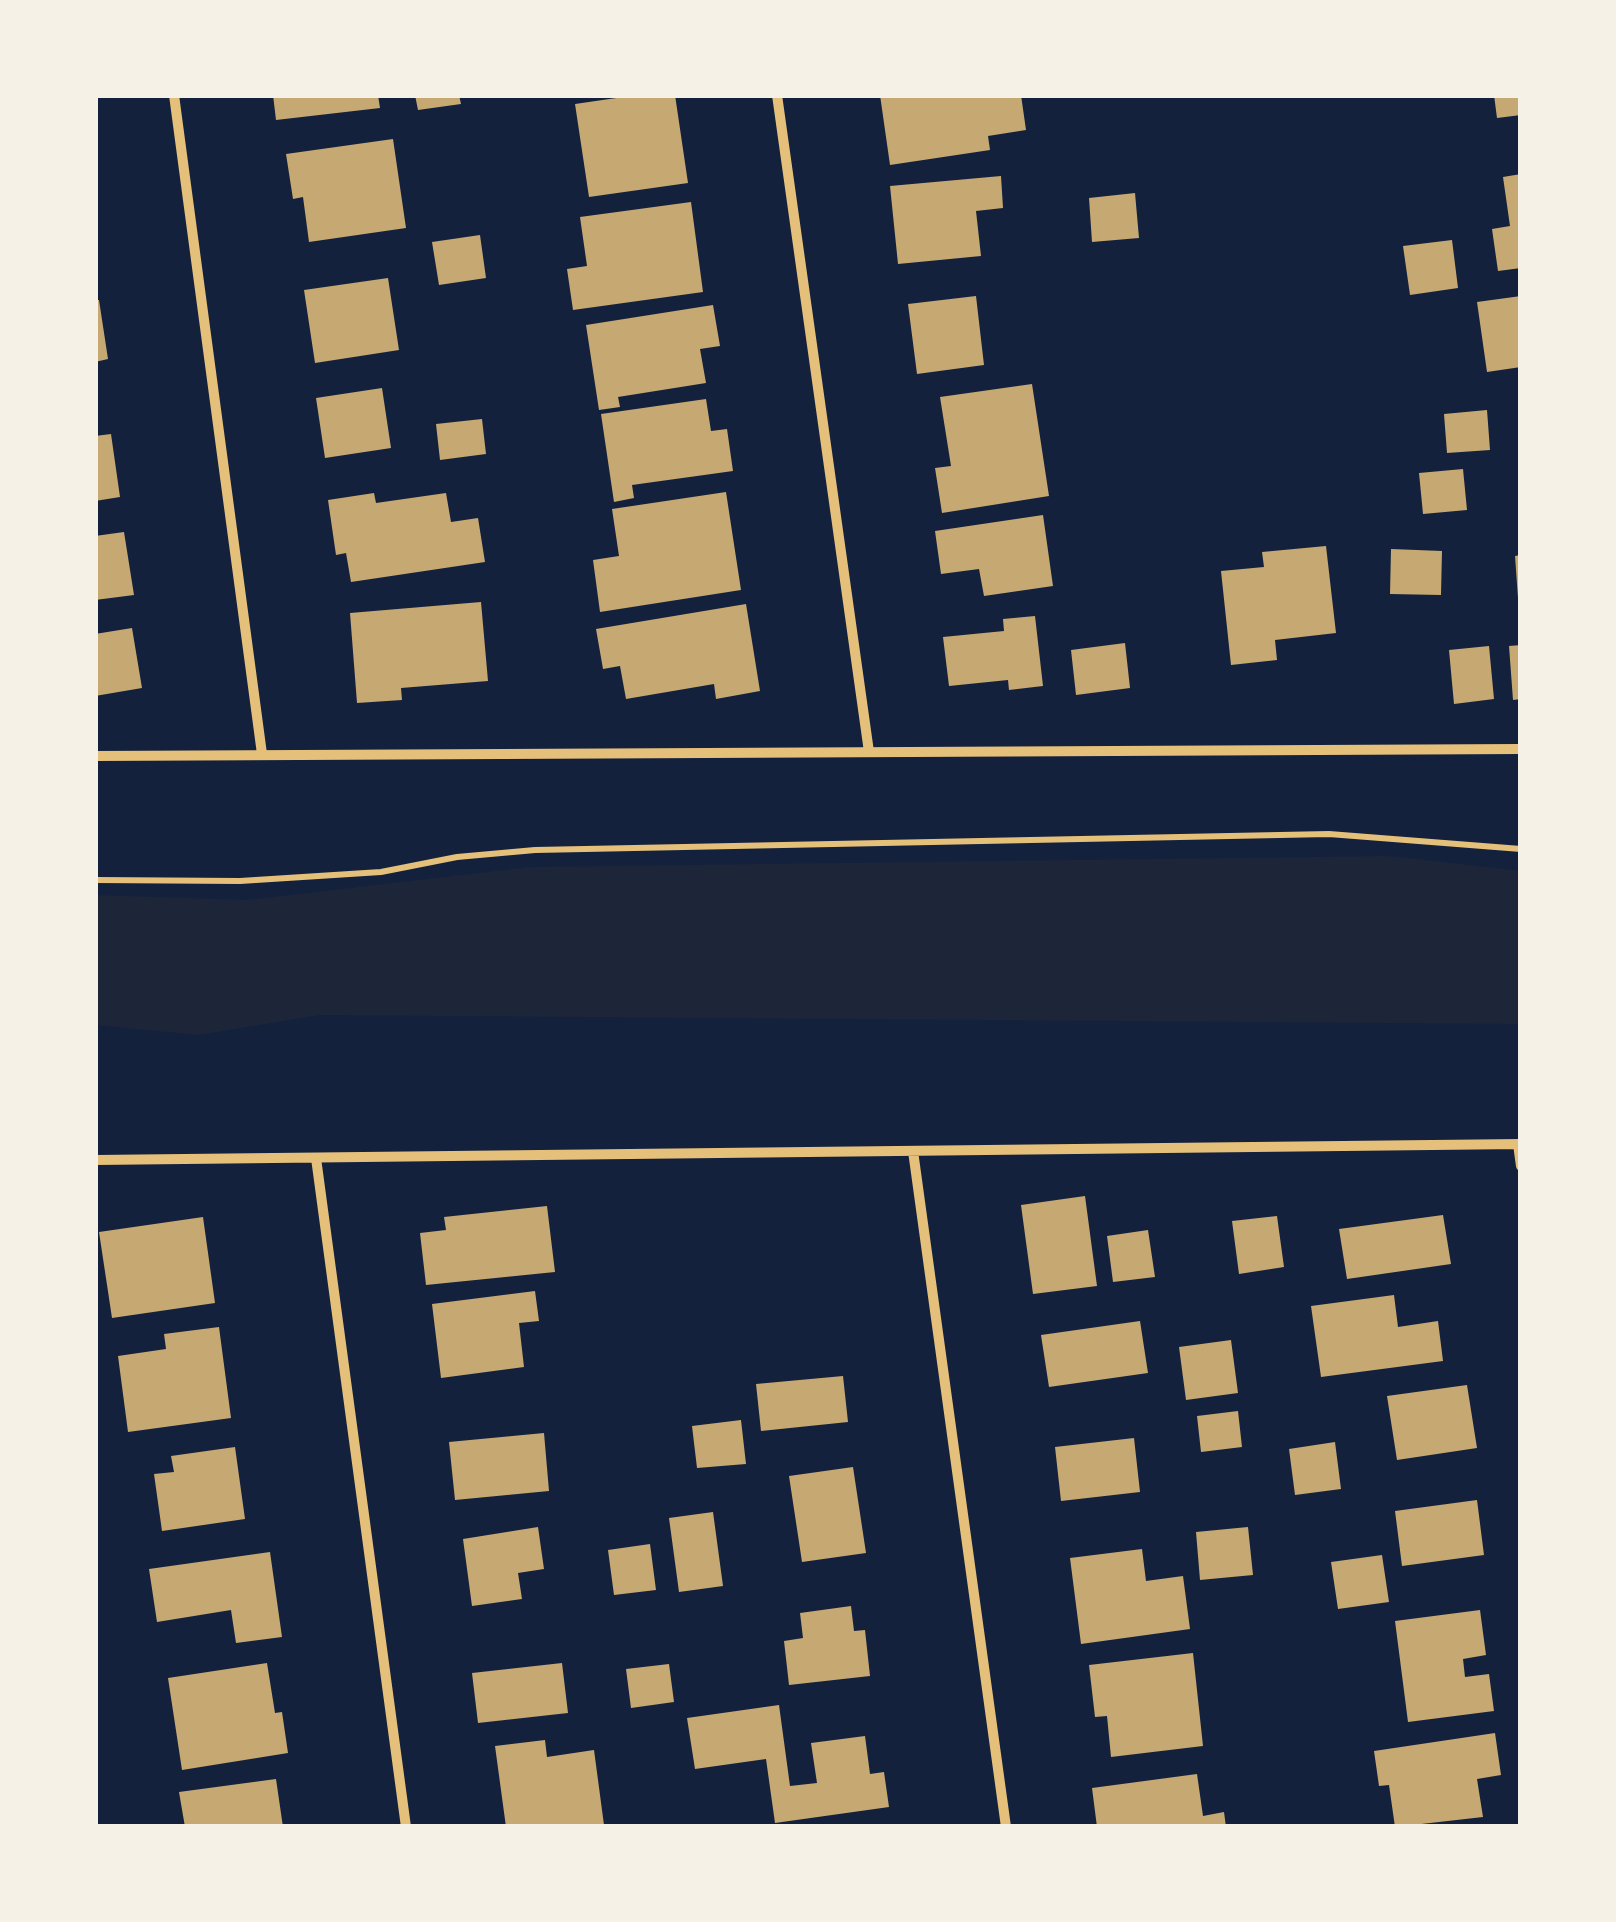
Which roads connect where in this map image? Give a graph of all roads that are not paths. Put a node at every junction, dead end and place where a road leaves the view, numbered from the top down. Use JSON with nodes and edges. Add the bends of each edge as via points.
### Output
{"nodes":[{"id":1,"x":174,"y":95,"type":"edge"},
{"id":2,"x":777,"y":95,"type":"edge"},
{"id":3,"x":1521,"y":749,"type":"edge"},
{"id":4,"x":869,"y":752,"type":"junction"},
{"id":5,"x":262,"y":754,"type":"junction"},
{"id":6,"x":95,"y":756,"type":"edge"},
{"id":7,"x":1520,"y":1144,"type":"edge"},
{"id":8,"x":913,"y":1151,"type":"junction"},
{"id":9,"x":316,"y":1158,"type":"junction"},
{"id":10,"x":95,"y":1160,"type":"edge"},
{"id":11,"x":1521,"y":1166,"type":"edge"},
{"id":12,"x":406,"y":1827,"type":"edge"},
{"id":13,"x":1006,"y":1827,"type":"edge"}],
"edges":[{"from":1,"to":5,"type":"street"},
{"from":2,"to":4,"type":"street"},
{"from":3,"to":4,"type":"street"},
{"from":4,"to":5,"type":"street"},
{"from":5,"to":6,"type":"street"},
{"from":7,"to":8,"type":"street"},
{"from":7,"to":11,"type":"street"},
{"from":8,"to":9,"type":"street"},
{"from":8,"to":13,"type":"street"},
{"from":9,"to":10,"type":"street"},
{"from":9,"to":12,"type":"street"}]}
